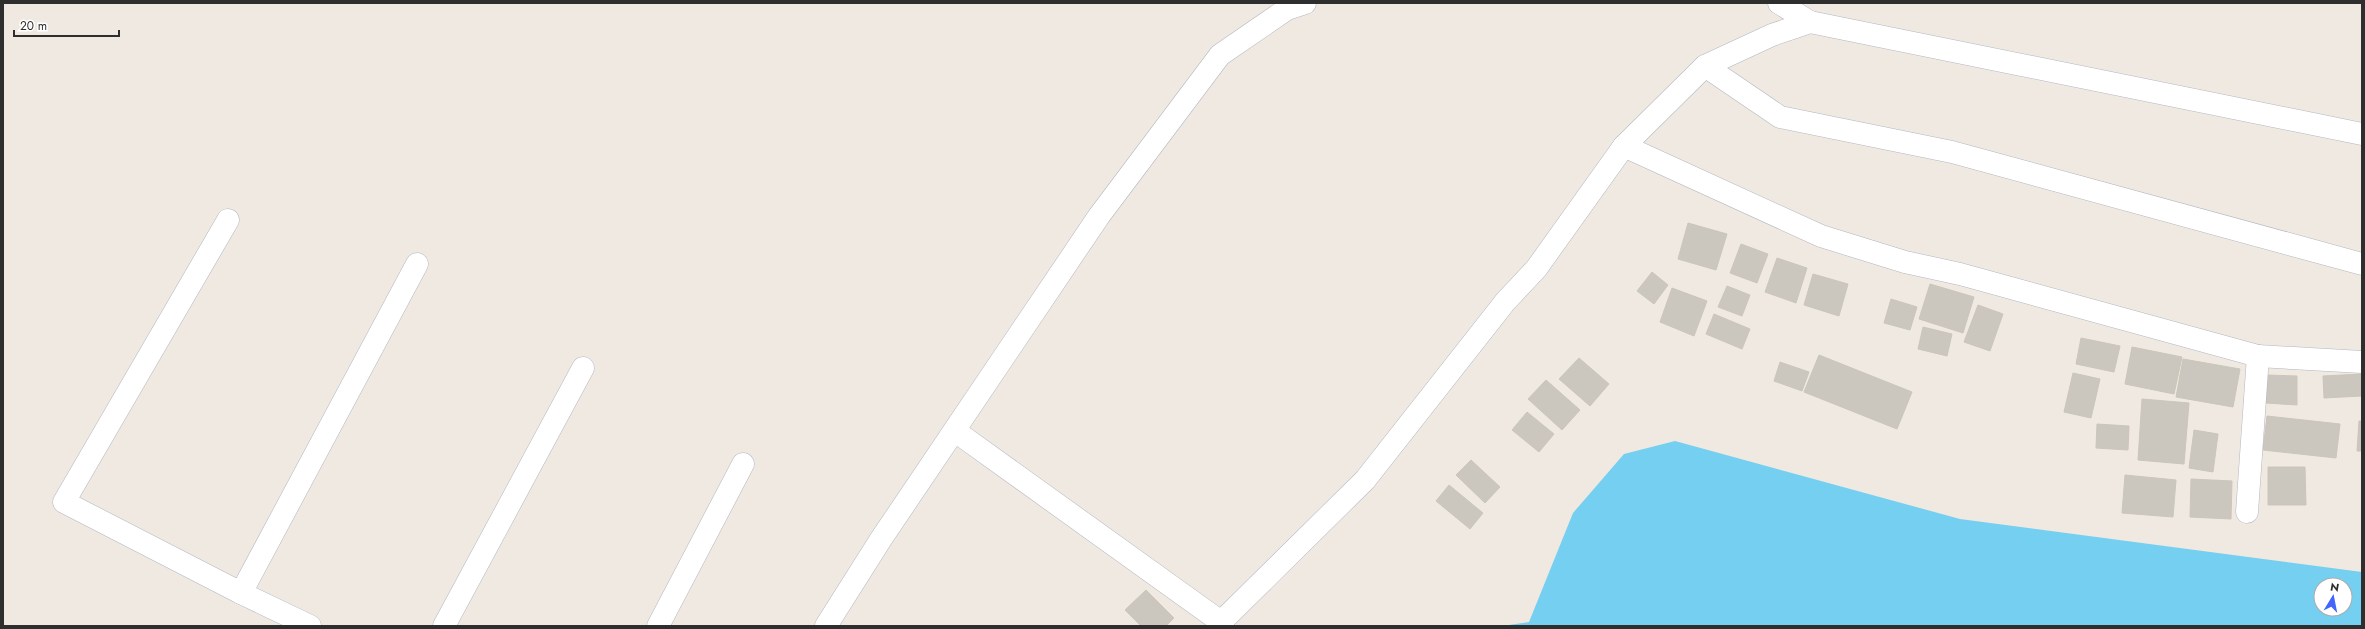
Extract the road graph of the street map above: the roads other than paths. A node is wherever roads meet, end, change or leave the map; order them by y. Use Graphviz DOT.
graph roads {
  1 [pos="1305,3"];
  2 [pos="1779,3"];
  3 [pos="1810,22"];
  4 [pos="1705,66"];
  5 [pos="2362,134"];
  6 [pos="1624,146"];
  7 [pos="228,220"];
  8 [pos="417,264"];
  9 [pos="2362,264"];
  10 [pos="2258,356"];
  11 [pos="2362,362"];
  12 [pos="583,368"];
  13 [pos="955,431"];
  14 [pos="743,464"];
  15 [pos="2248,512"];
  16 [pos="241,592"];
  17 [pos="1219,624"];
  18 [pos="310,626"];
  19 [pos="444,626"];
  20 [pos="658,626"];
  21 [pos="826,626"];
  1 -- 13 [label="street"];
  2 -- 3 [label="street"];
  3 -- 4 [label="street"];
  3 -- 5 [label="street"];
  4 -- 6 [label="street"];
  4 -- 9 [label="street"];
  6 -- 10 [label="street"];
  6 -- 17 [label="street"];
  7 -- 16 [label="street"];
  8 -- 16 [label="street"];
  10 -- 11 [label="street"];
  10 -- 15 [label="street"];
  12 -- 19 [label="street"];
  13 -- 17 [label="street"];
  13 -- 21 [label="street"];
  14 -- 20 [label="street"];
  16 -- 18 [label="street"];
}
